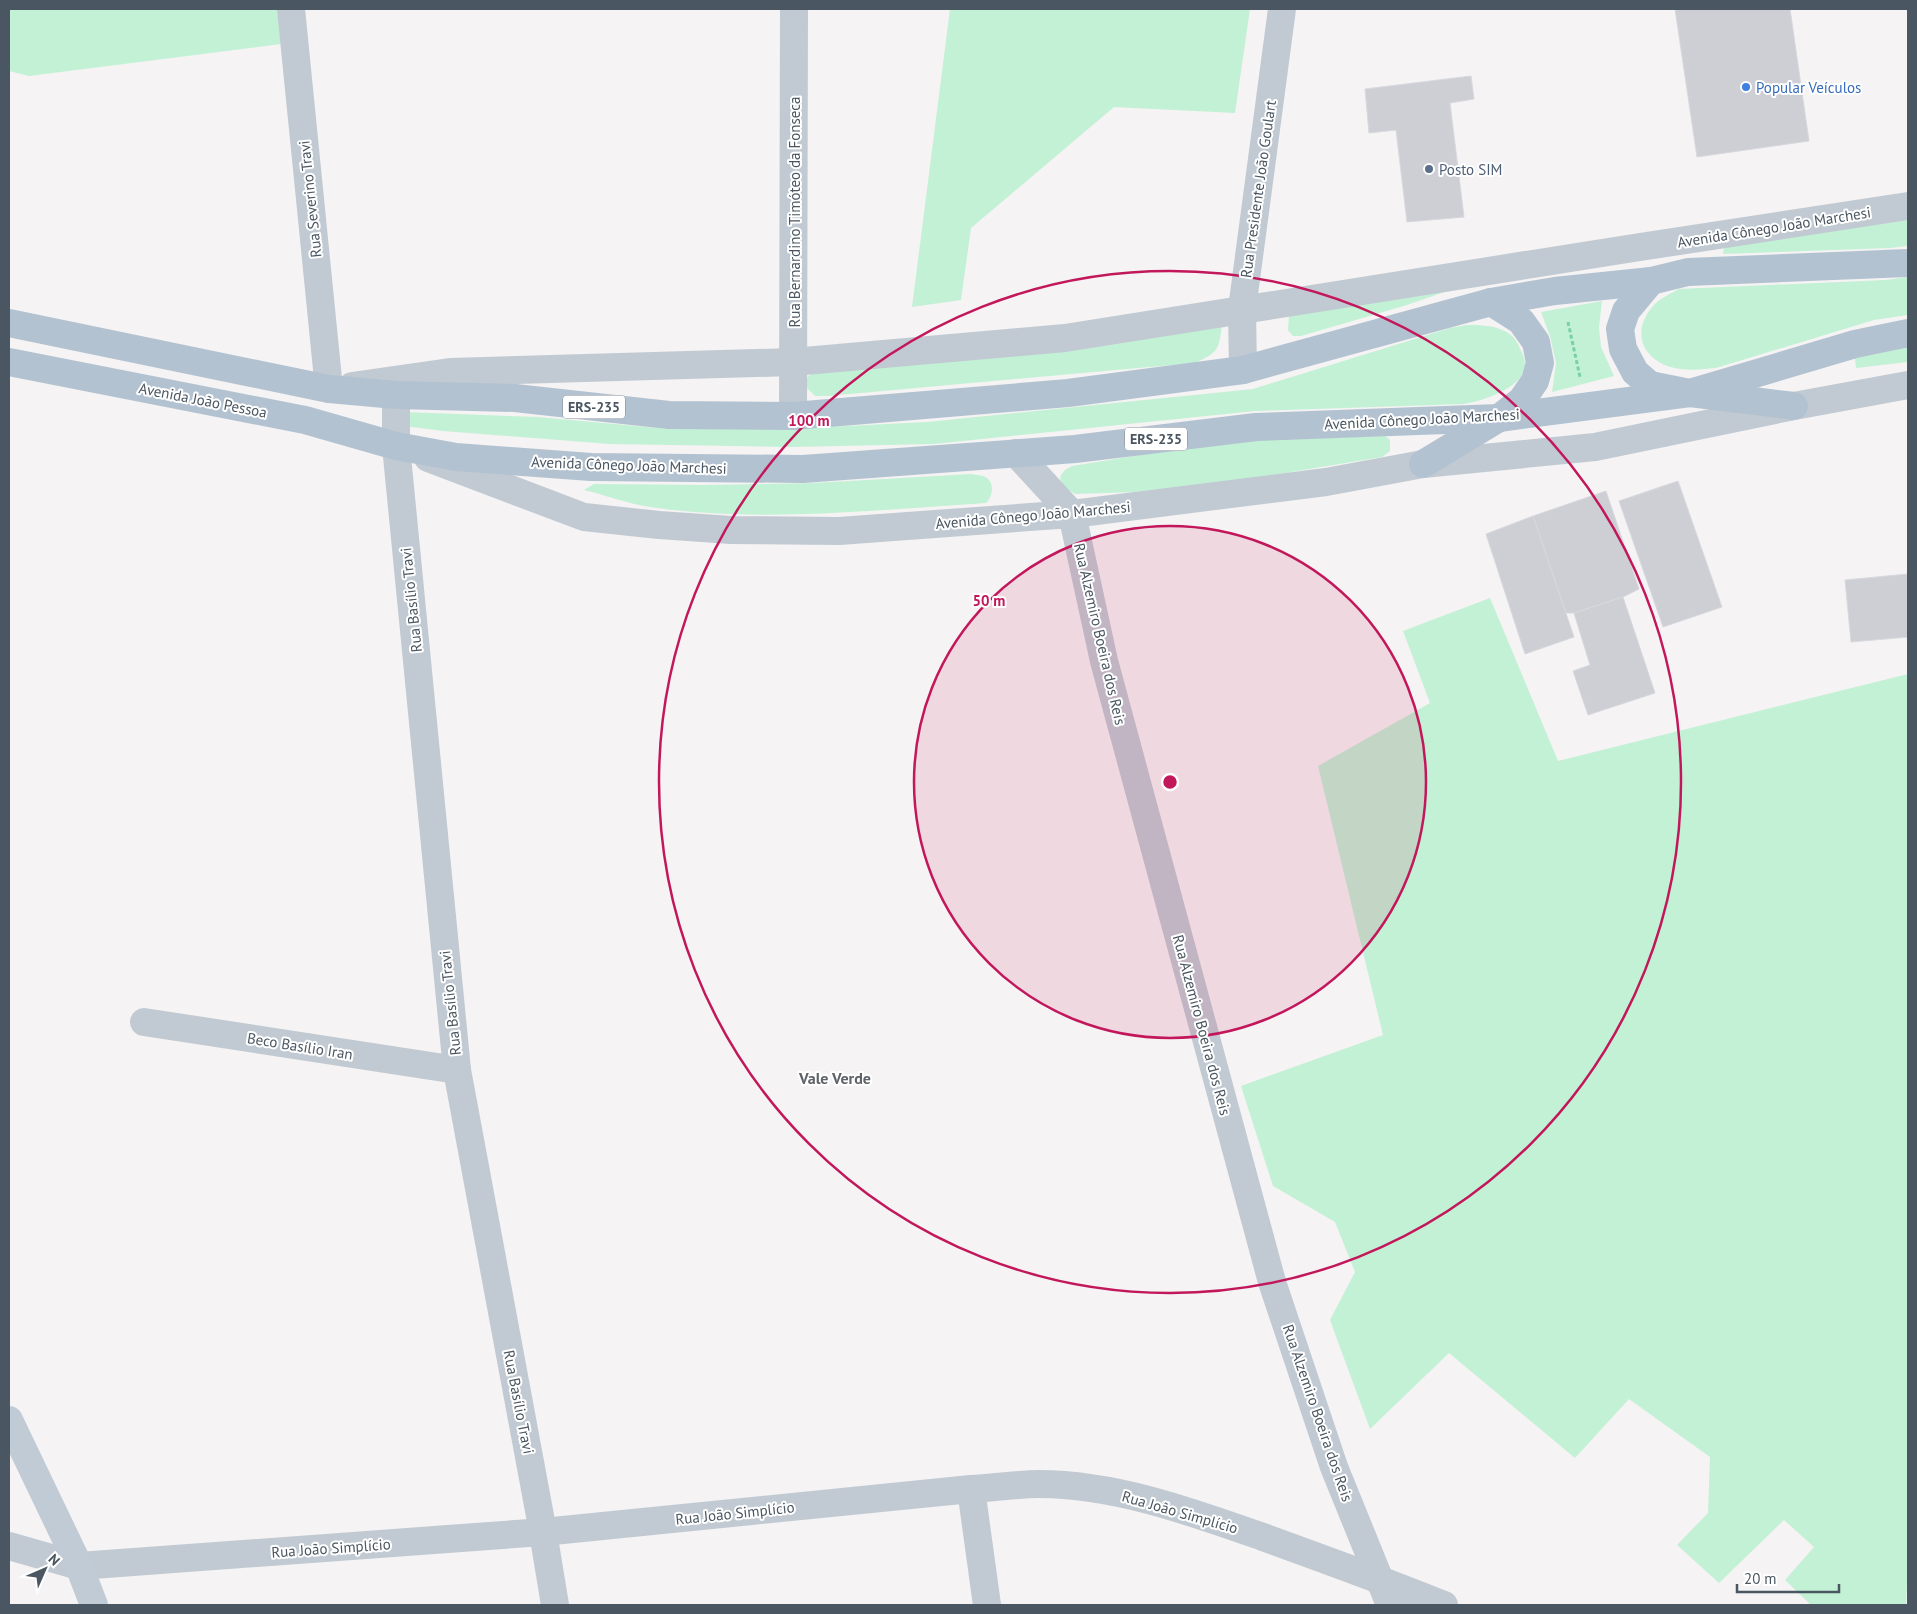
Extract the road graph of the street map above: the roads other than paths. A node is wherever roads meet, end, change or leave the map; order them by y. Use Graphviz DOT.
graph roads {
  1 [pos="292,9"];
  2 [pos="794,9"];
  3 [pos="1282,9"];
  4 [pos="1908,206"];
  5 [pos="1908,263"];
  6 [pos="1650,281"];
  7 [pos="1491,302"];
  8 [pos="1242,310"];
  9 [pos="9,323"];
  10 [pos="1908,333"];
  11 [pos="9,362"];
  12 [pos="793,362"];
  13 [pos="1243,370"];
  14 [pos="1908,385"];
  15 [pos="329,389"];
  16 [pos="1690,392"];
  17 [pos="396,395"];
  18 [pos="1794,406"];
  19 [pos="793,416"];
  20 [pos="1499,418"];
  21 [pos="396,446"];
  22 [pos="1016,453"];
  23 [pos="1423,464"];
  24 [pos="1072,514"];
  25 [pos="144,1022"];
  26 [pos="457,1070"];
  27 [pos="9,1420"];
  28 [pos="971,1489"];
  29 [pos="543,1532"];
  30 [pos="9,1546"];
  31 [pos="79,1566"];
  32 [pos="1380,1579"];
  33 [pos="94,1605"];
  34 [pos="555,1605"];
  35 [pos="987,1605"];
  36 [pos="1390,1605"];
  37 [pos="1444,1605"];
  1 -- 15 [label="street, Rua Severino Travi"];
  2 -- 12 [label="street, Rua Bernardino Timóteo da Fonseca"];
  3 -- 8 [label="street, Rua Presidente João Goulart"];
  4 -- 8 [label="street, Avenida Cônego João Marchesi"];
  5 -- 6 [label="main road, Avenida Cônego João Marchesi / ERS-235"];
  6 -- 7 [label="main road, Avenida Cônego João Marchesi / ERS-235"];
  6 -- 16 [label="main road"];
  7 -- 13 [label="main road, Avenida Cônego João Marchesi / ERS-235"];
  7 -- 20 [label="main road"];
  8 -- 12 [label="street, Avenida Cônego João Marchesi"];
  8 -- 13 [label="street, Rua Presidente João Goulart"];
  9 -- 15 [label="main road, ERS-235"];
  10 -- 16 [label="main road, Avenida Cônego João Marchesi / ERS-235"];
  11 -- 21 [label="main road, Avenida João Pessoa / ERS-235"];
  12 -- 15 [label="street, Avenida Cônego João Marchesi"];
  12 -- 19 [label="street, Rua Bernardino Timóteo da Fonseca"];
  13 -- 19 [label="main road, Avenida Cônego João Marchesi / ERS-235"];
  14 -- 18 [label="street, Avenida Cônego João Marchesi"];
  15 -- 17 [label="main road, ERS-235"];
  16 -- 18 [label="main road"];
  16 -- 20 [label="main road, Avenida Cônego João Marchesi / ERS-235"];
  17 -- 19 [label="main road, Avenida Cônego João Marchesi / ERS-235"];
  17 -- 21 [label="street, Rua Basílio Travi"];
  18 -- 23 [label="street, Avenida Cônego João Marchesi"];
  20 -- 22 [label="main road, Avenida Cônego João Marchesi / ERS-235"];
  20 -- 23 [label="main road"];
  21 -- 22 [label="main road, Avenida Cônego João Marchesi / ERS-235"];
  21 -- 24 [label="street, Avenida Cônego João Marchesi"];
  21 -- 26 [label="street, Rua Basílio Travi"];
  22 -- 24 [label="street"];
  23 -- 24 [label="street, Avenida Cônego João Marchesi"];
  24 -- 32 [label="street, Rua Alzemiro Boeira dos Reis"];
  25 -- 26 [label="street, Beco Basílio Iran"];
  26 -- 29 [label="street, Rua Basílio Travi"];
  27 -- 31 [label="main road"];
  28 -- 29 [label="street, Rua João Simplício"];
  28 -- 32 [label="street, Rua João Simplício"];
  28 -- 35 [label="street"];
  29 -- 31 [label="street, Rua João Simplício"];
  29 -- 34 [label="street, Rua Basílio Travi"];
  30 -- 31 [label="street, Rua João Simplício"];
  31 -- 33 [label="main road"];
  32 -- 36 [label="street, Rua Alzemiro Boeira dos Reis"];
  32 -- 37 [label="street, Rua João Simplício"];
}
